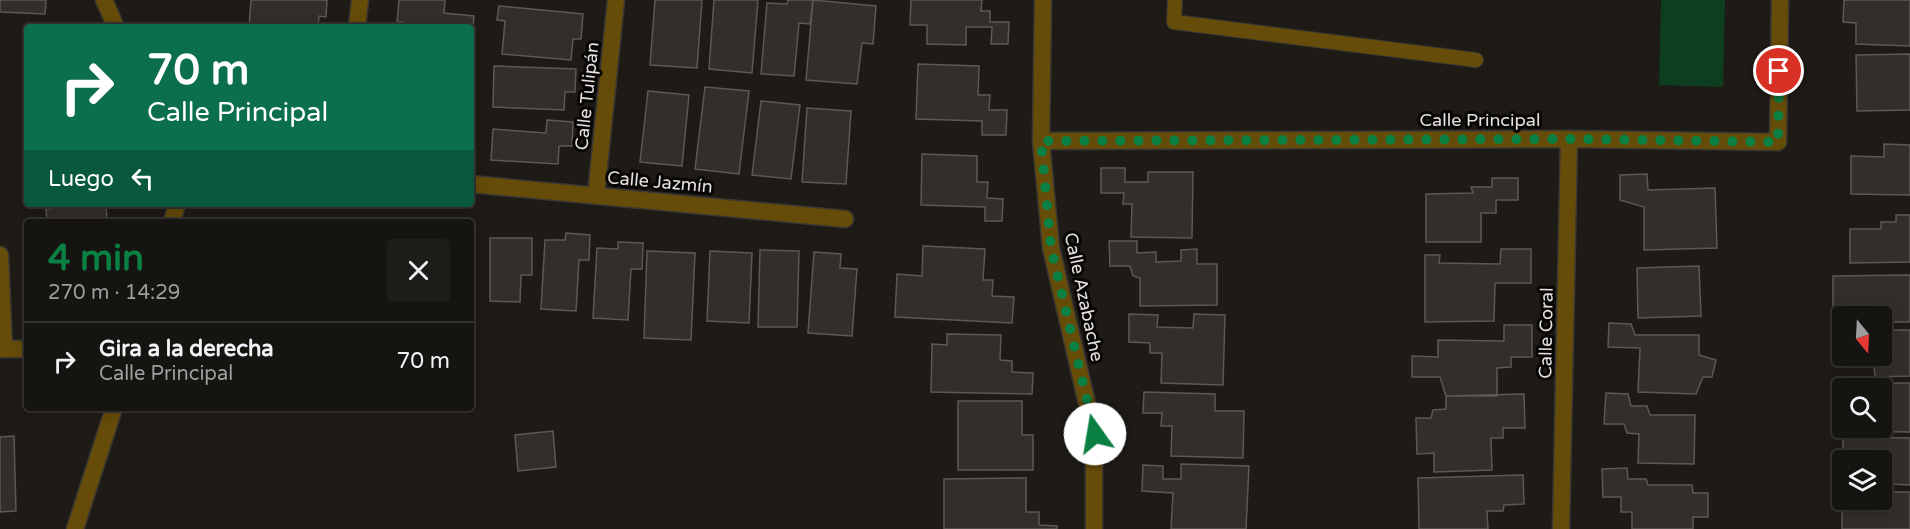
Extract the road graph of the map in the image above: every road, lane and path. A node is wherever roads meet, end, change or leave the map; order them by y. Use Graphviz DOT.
graph roads {
  1 [pos="104,0"];
  2 [pos="360,0"];
  3 [pos="616,0"];
  4 [pos="1043,0"];
  5 [pos="1175,0"];
  6 [pos="1780,0"];
  7 [pos="115,24"];
  8 [pos="357,24"];
  9 [pos="1476,60"];
  10 [pos="1569,139"];
  11 [pos="1041,141"];
  12 [pos="474,184"];
  13 [pos="596,196"];
  14 [pos="845,219"];
  15 [pos="0,255"];
  16 [pos="2,349"];
  17 [pos="24,349"];
  18 [pos="113,411"];
  19 [pos="75,529"];
  20 [pos="1094,529"];
  21 [pos="1561,529"];
  1 -- 7 [label="street"];
  2 -- 8 [label="street"];
  3 -- 13 [label="street, Calle Tulipán"];
  4 -- 11 [label="street, Calle Azabache"];
  5 -- 9 [label="lane"];
  6 -- 10 [label="street, Calle Principal"];
  10 -- 11 [label="street, Calle Principal"];
  10 -- 21 [label="street, Calle Coral"];
  11 -- 20 [label="street, Calle Azabache"];
  12 -- 13 [label="street, Calle Jazmín"];
  13 -- 14 [label="street, Calle Jazmín"];
  15 -- 16 [label="street"];
  16 -- 17 [label="street"];
  18 -- 19 [label="street"];
}
